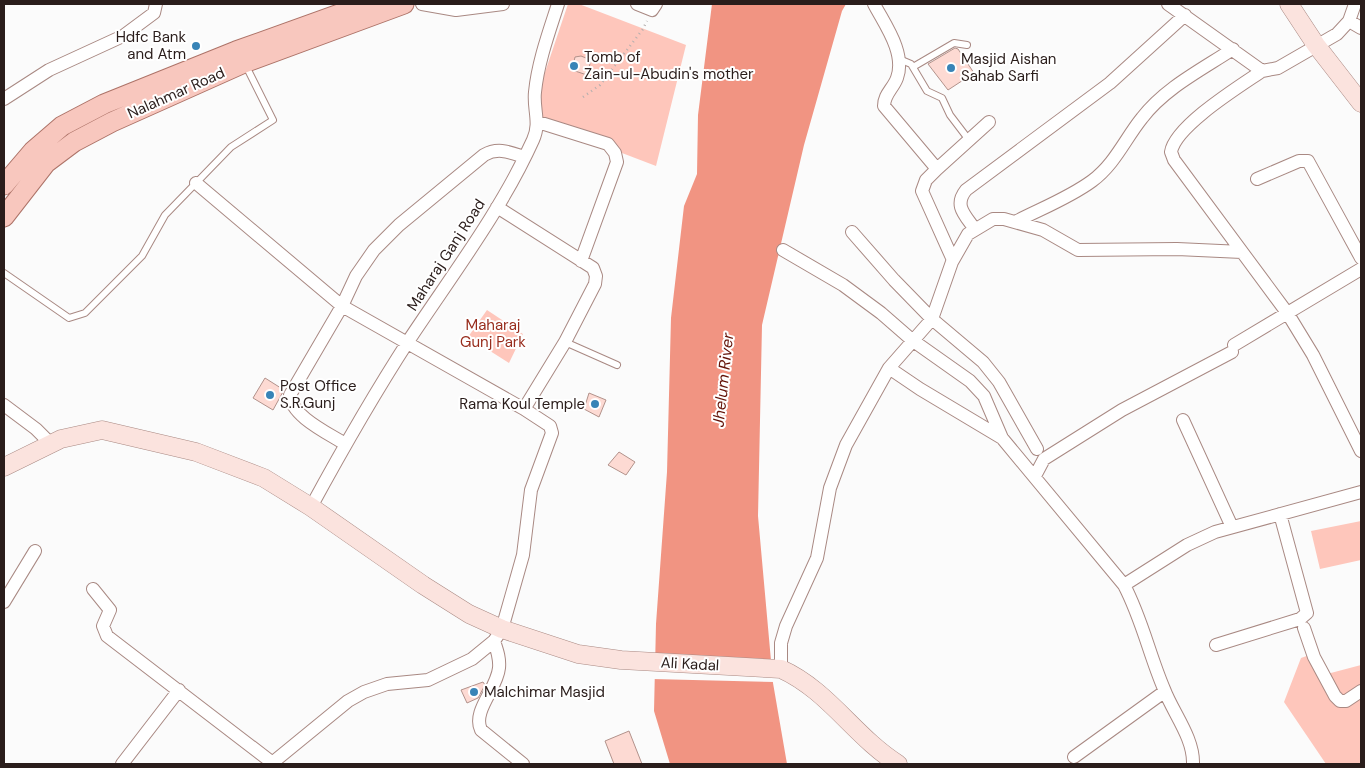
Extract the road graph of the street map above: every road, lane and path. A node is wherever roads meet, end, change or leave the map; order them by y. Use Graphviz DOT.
graph roads {
  1 [pos="156,4"];
  2 [pos="404,4"];
  3 [pos="422,4"];
  4 [pos="503,4"];
  5 [pos="558,4"];
  6 [pos="637,4"];
  7 [pos="874,4"];
  8 [pos="1168,4"];
  9 [pos="1289,4"];
  10 [pos="1355,4"];
  11 [pos="372,7"];
  12 [pos="654,7"];
  13 [pos="1186,15"];
  14 [pos="1349,21"];
  15 [pos="1361,28"];
  16 [pos="967,45"];
  17 [pos="1316,45"];
  18 [pos="1233,50"];
  19 [pos="899,59"];
  20 [pos="244,62"];
  21 [pos="913,67"];
  22 [pos="1262,71"];
  23 [pos="582,97"];
  24 [pos="1359,98"];
  25 [pos="4,99"];
  26 [pos="538,122"];
  27 [pos="989,122"];
  28 [pos="969,140"];
  29 [pos="524,157"];
  30 [pos="936,169"];
  31 [pos="1257,179"];
  32 [pos="196,183"];
  33 [pos="4,185"];
  34 [pos="497,207"];
  35 [pos="4,217"];
  36 [pos="1014,222"];
  37 [pos="974,228"];
  38 [pos="852,232"];
  39 [pos="783,250"];
  40 [pos="1242,252"];
  41 [pos="1361,258"];
  42 [pos="953,260"];
  43 [pos="581,261"];
  44 [pos="1361,269"];
  45 [pos="4,273"];
  46 [pos="342,306"];
  47 [pos="1288,314"];
  48 [pos="932,319"];
  49 [pos="912,340"];
  50 [pos="408,342"];
  51 [pos="565,342"];
  52 [pos="617,365"];
  53 [pos="889,368"];
  54 [pos="4,405"];
  55 [pos="524,409"];
  56 [pos="1182,420"];
  57 [pos="1002,438"];
  58 [pos="50,444"];
  59 [pos="345,444"];
  60 [pos="1037,449"];
  61 [pos="1361,451"];
  62 [pos="4,467"];
  63 [pos="1034,476"];
  64 [pos="1361,492"];
  65 [pos="311,507"];
  66 [pos="1280,514"];
  67 [pos="1232,527"];
  68 [pos="35,551"];
  69 [pos="1124,585"];
  70 [pos="92,590"];
  71 [pos="4,602"];
  72 [pos="1304,628"];
  73 [pos="498,635"];
  74 [pos="1216,645"];
  75 [pos="781,669"];
  76 [pos="179,690"];
  77 [pos="1361,691"];
  78 [pos="1164,692"];
  79 [pos="1074,757"];
  80 [pos="122,764"];
  81 [pos="272,764"];
  82 [pos="523,764"];
  83 [pos="898,764"];
  84 [pos="1193,764"];
  1 -- 25 [label="street"];
  2 -- 11 [label="main road"];
  3 -- 4 [label="street"];
  5 -- 26 [label="street, Maharaj Ganj Road"];
  6 -- 12 [label="street"];
  7 -- 19 [label="street"];
  8 -- 13 [label="street"];
  9 -- 17 [label="street"];
  10 -- 14 [label="street"];
  11 -- 20 [label="main road, Nalahmar Road"];
  11 -- 33 [label="main road, Nalahmar Road"];
  12 -- 23 [label="path"];
  13 -- 18 [label="street"];
  13 -- 37 [label="street"];
  14 -- 15 [label="street"];
  14 -- 17 [label="street"];
  16 -- 21 [label="lane"];
  17 -- 22 [label="street"];
  17 -- 24 [label="street"];
  18 -- 22 [label="street"];
  18 -- 36 [label="street"];
  19 -- 21 [label="lane"];
  19 -- 30 [label="street"];
  20 -- 32 [label="lane"];
  20 -- 35 [label="main road, Nalahmar Road"];
  21 -- 28 [label="lane"];
  22 -- 40 [label="street"];
  26 -- 29 [label="street, Maharaj Ganj Road"];
  26 -- 43 [label="street"];
  27 -- 28 [label="street"];
  28 -- 30 [label="street"];
  29 -- 34 [label="street, Maharaj Ganj Road"];
  29 -- 46 [label="street"];
  30 -- 42 [label="street"];
  31 -- 41 [label="street"];
  32 -- 45 [label="lane"];
  32 -- 46 [label="street"];
  34 -- 43 [label="street"];
  34 -- 50 [label="street, Maharaj Ganj Road"];
  36 -- 37 [label="street"];
  36 -- 40 [label="street"];
  37 -- 42 [label="street"];
  38 -- 48 [label="street"];
  39 -- 49 [label="street"];
  40 -- 47 [label="street"];
  42 -- 48 [label="street"];
  43 -- 51 [label="street"];
  44 -- 47 [label="street"];
  46 -- 50 [label="street"];
  46 -- 59 [label="street"];
  47 -- 61 [label="street"];
  47 -- 63 [label="street"];
  48 -- 49 [label="street"];
  48 -- 60 [label="street"];
  49 -- 53 [label="street"];
  49 -- 57 [label="street"];
  50 -- 55 [label="street"];
  50 -- 59 [label="street, Maharaj Ganj Road"];
  51 -- 52 [label="lane"];
  51 -- 55 [label="street"];
  53 -- 57 [label="street"];
  53 -- 75 [label="street"];
  54 -- 58 [label="street"];
  55 -- 73 [label="street"];
  56 -- 67 [label="street"];
  57 -- 63 [label="street"];
  58 -- 62 [label="street, Ali Kadal"];
  58 -- 65 [label="street, Ali Kadal"];
  59 -- 65 [label="street, Maharaj Ganj Road"];
  63 -- 69 [label="street"];
  64 -- 66 [label="street"];
  65 -- 73 [label="street, Ali Kadal"];
  66 -- 67 [label="street"];
  66 -- 74 [label="street"];
  67 -- 69 [label="street"];
  68 -- 71 [label="street"];
  69 -- 78 [label="street"];
  70 -- 76 [label="street"];
  72 -- 77 [label="street"];
  73 -- 75 [label="street, Ali Kadal"];
  73 -- 81 [label="street"];
  73 -- 82 [label="street"];
  75 -- 83 [label="street, Ali Kadal"];
  76 -- 80 [label="street"];
  76 -- 81 [label="street"];
  78 -- 79 [label="street"];
  78 -- 84 [label="street"];
}
